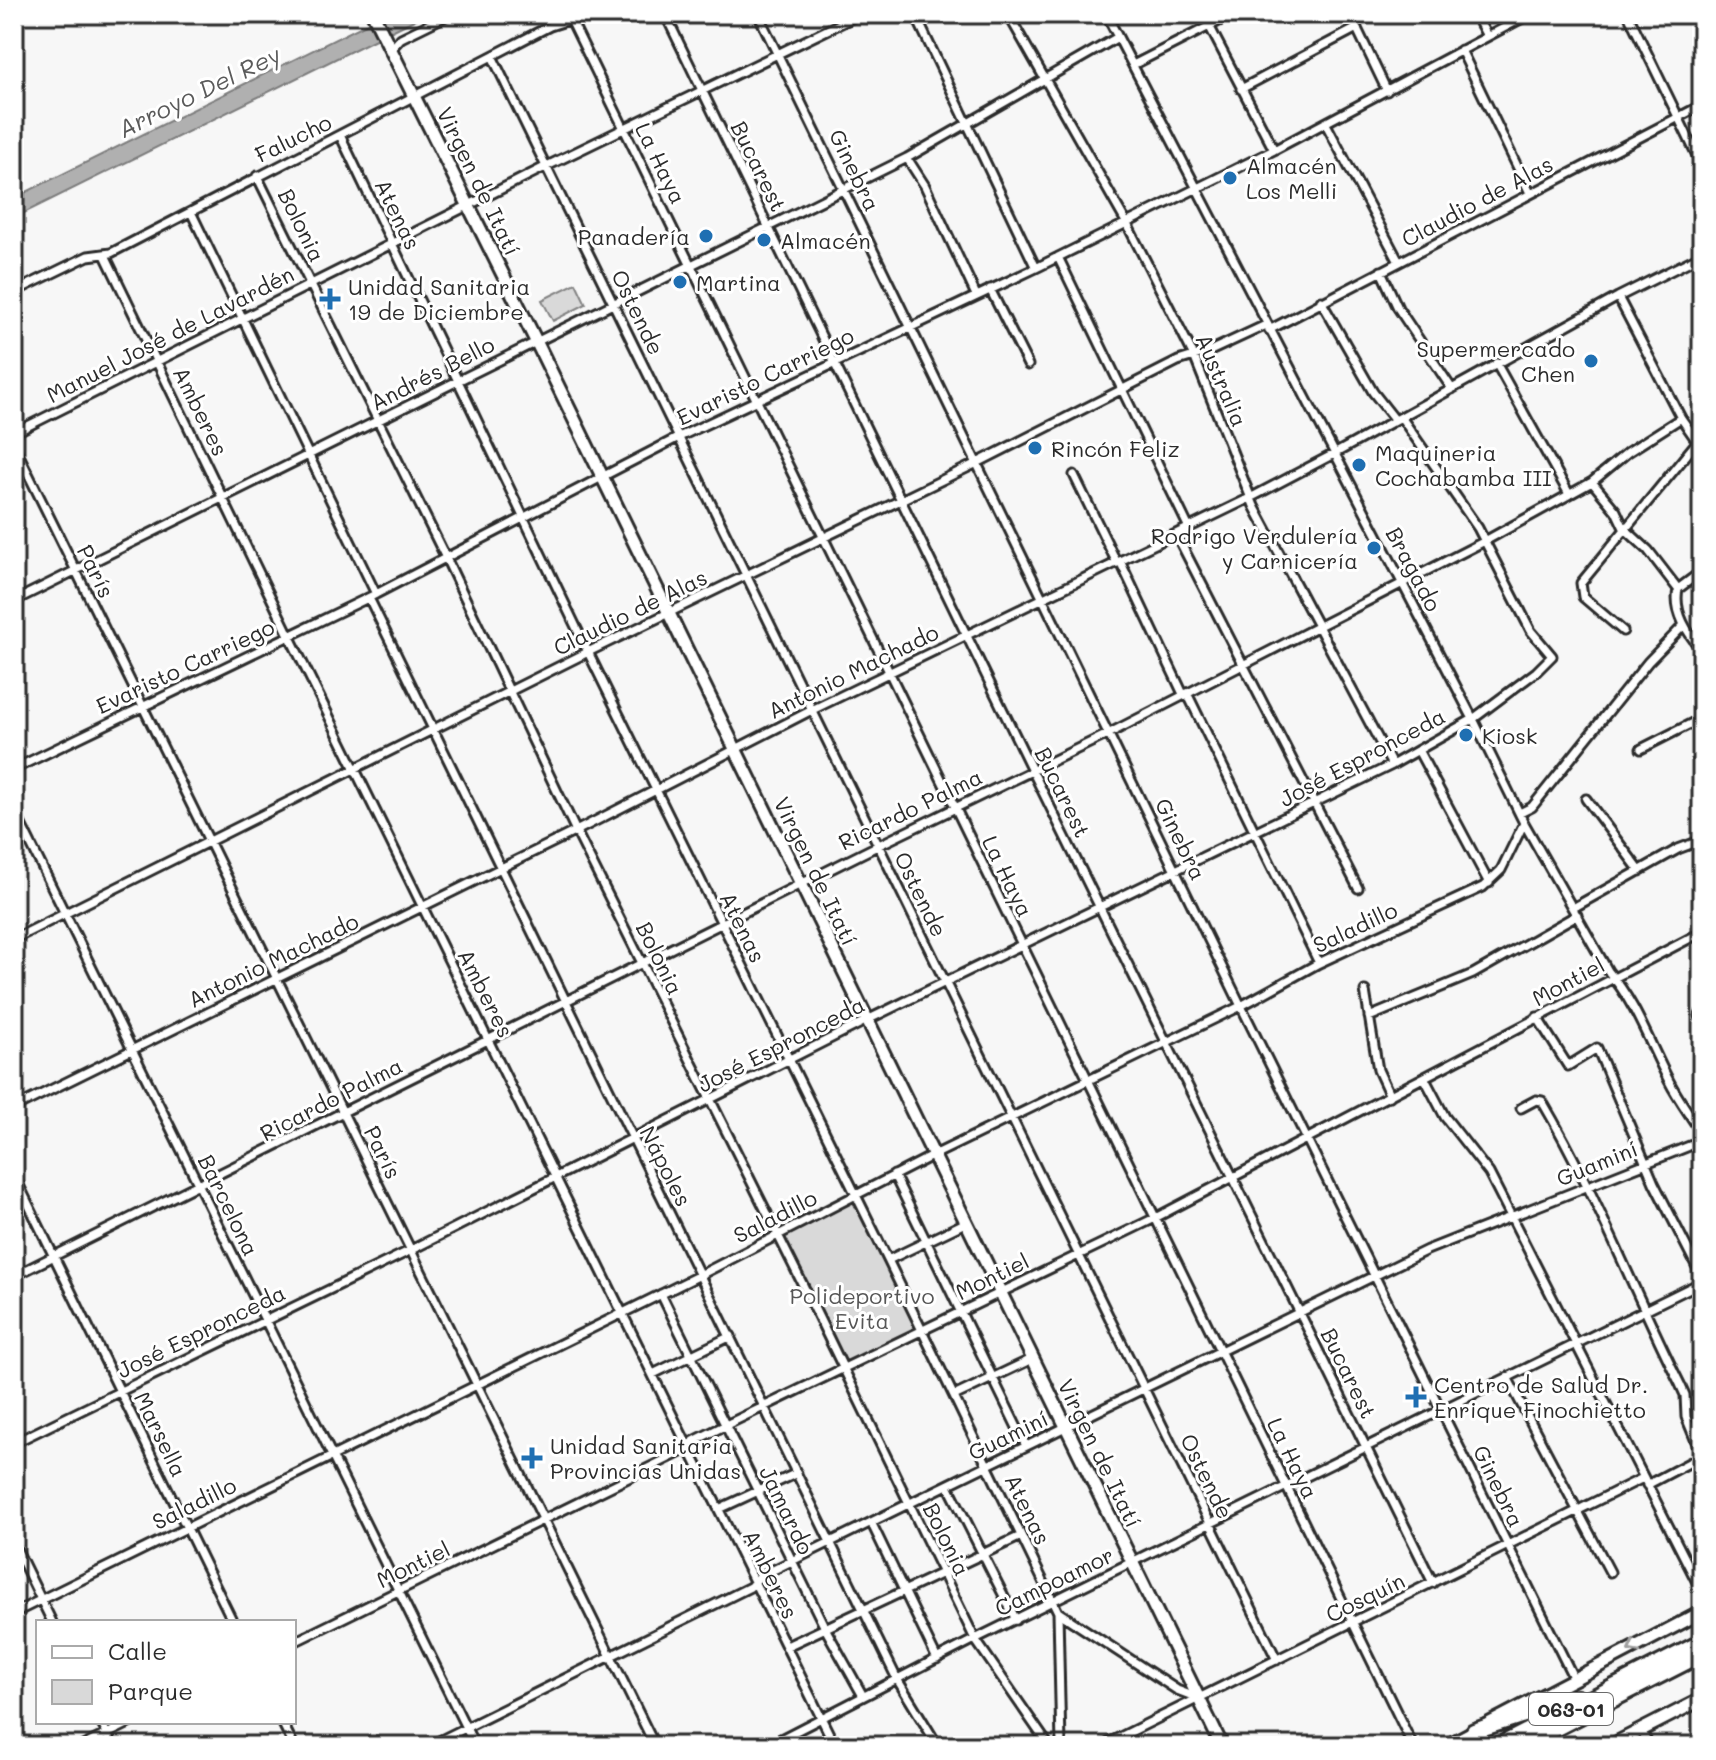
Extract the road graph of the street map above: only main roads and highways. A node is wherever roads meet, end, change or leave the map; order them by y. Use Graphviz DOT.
graph roads {
  1 [pos="1702,1642"];
  2 [pos="1702,1654"];
  3 [pos="1653,1671"];
  4 [pos="1604,1704"];
  5 [pos="1474,1731"];
  6 [pos="1498,1746"];
  7 [pos="1521,1746"];
  8 [pos="1537,1746"];
  1 -- 3 [label="highway, 063-01"];
  2 -- 3 [label="highway, 063-01"];
  3 -- 4 [label="highway, 063-01"];
  3 -- 5 [label="highway"];
  3 -- 6 [label="highway, 063-01"];
  4 -- 7 [label="highway, 063-01"];
  4 -- 8 [label="highway"];
}
